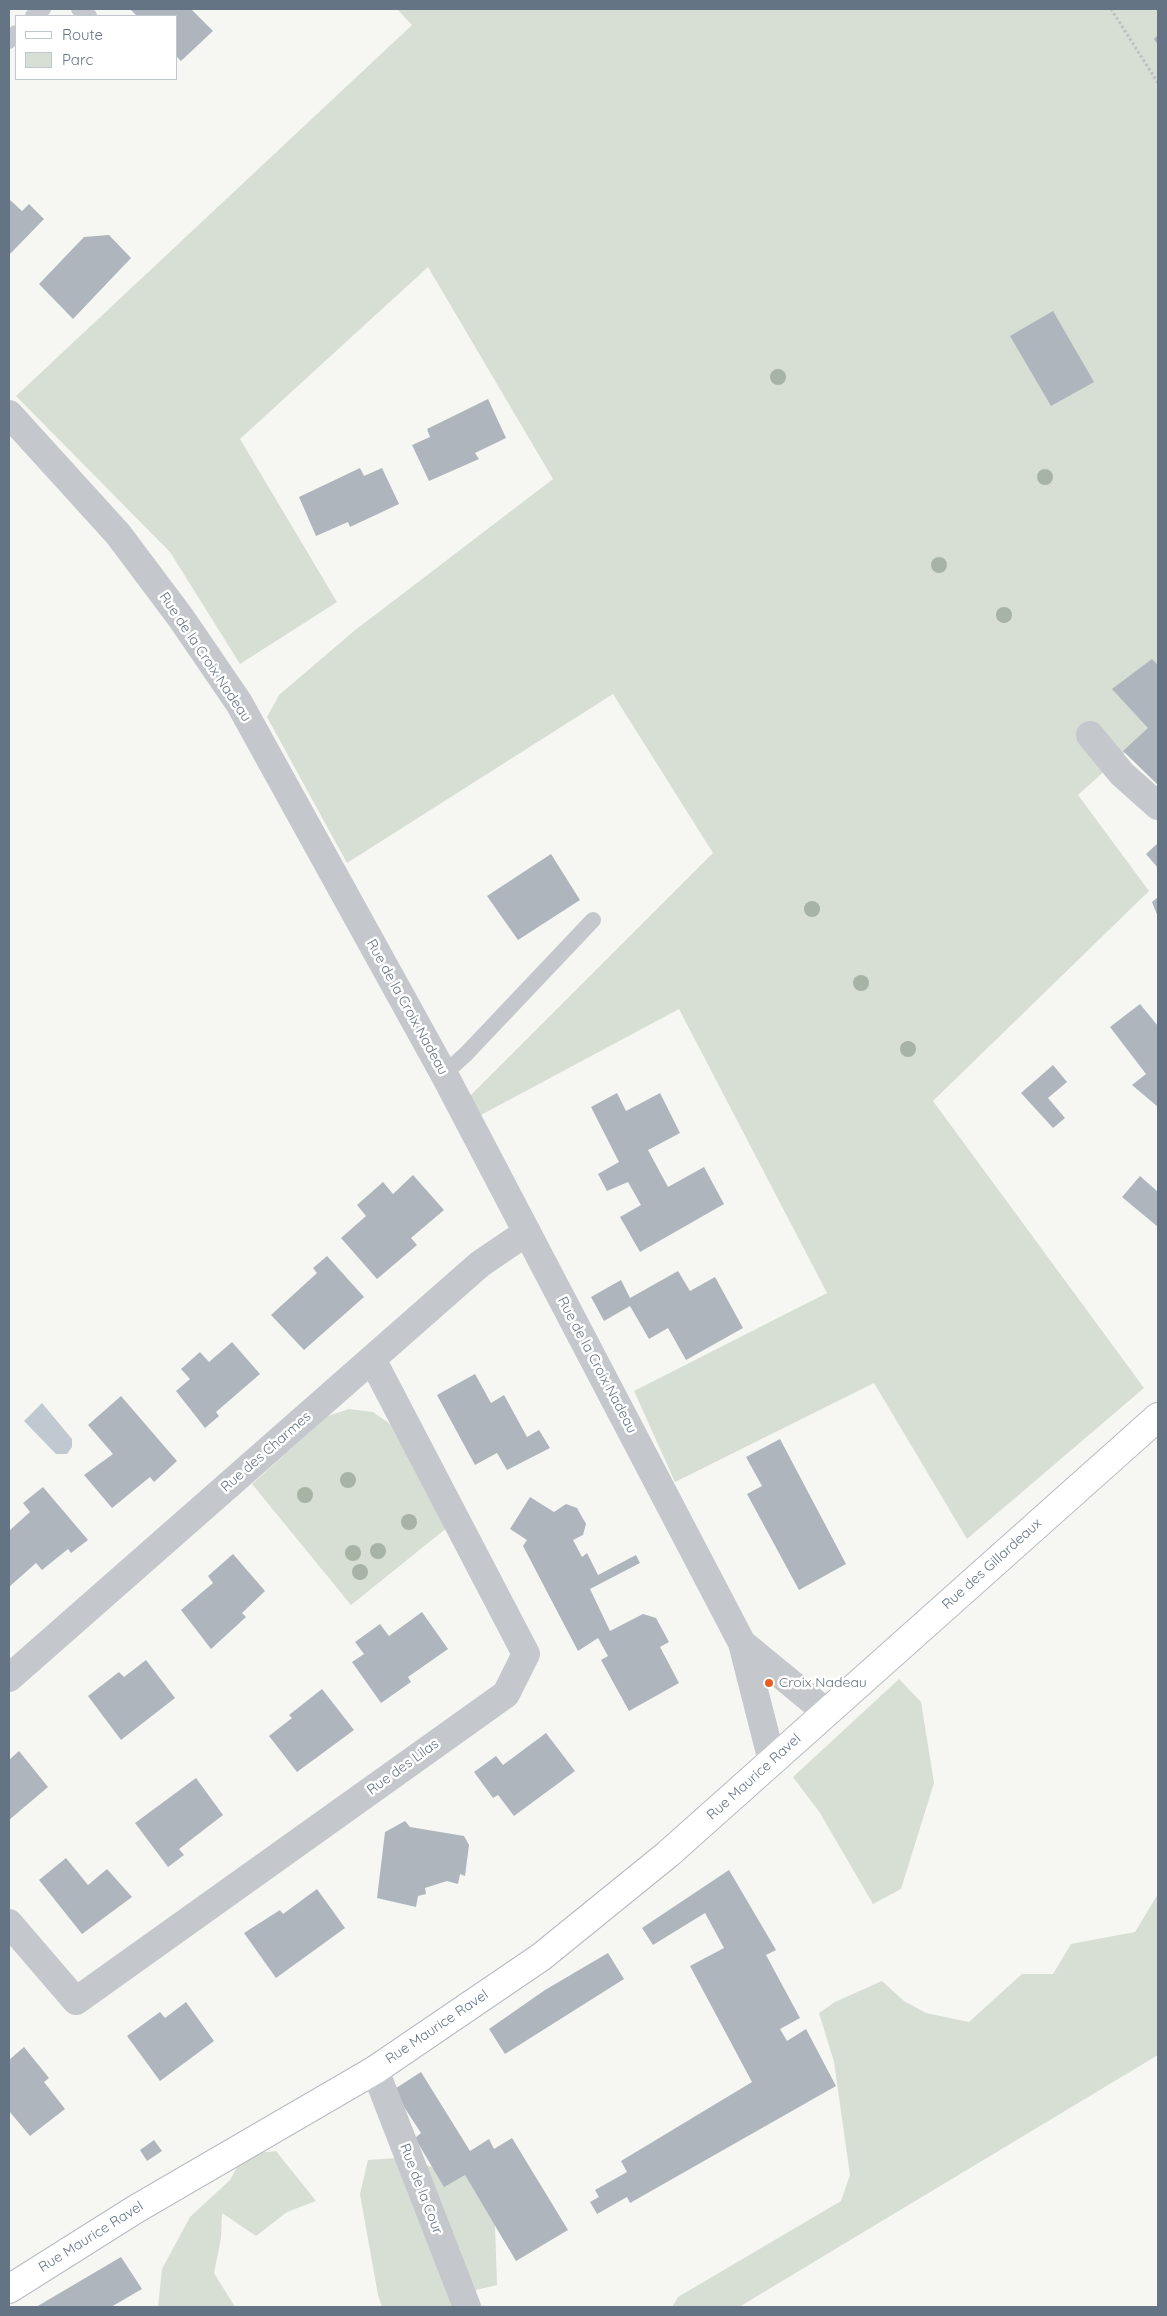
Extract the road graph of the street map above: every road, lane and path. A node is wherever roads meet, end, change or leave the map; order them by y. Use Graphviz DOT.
graph roads {
  1 [pos="1111,9"];
  2 [pos="1158,83"];
  3 [pos="9,414"];
  4 [pos="1090,735"];
  5 [pos="1158,806"];
  6 [pos="593,920"];
  7 [pos="444,1074"];
  8 [pos="527,1232"];
  9 [pos="372,1359"];
  10 [pos="1158,1417"];
  11 [pos="742,1643"];
  12 [pos="9,1678"];
  13 [pos="826,1712"];
  14 [pos="772,1761"];
  15 [pos="9,1923"];
  16 [pos="375,2070"];
  17 [pos="9,2289"];
  18 [pos="467,2307"];
  1 -- 2 [label="path"];
  3 -- 7 [label="street, Rue de la Croix Nadeau"];
  4 -- 5 [label="street"];
  6 -- 7 [label="lane"];
  7 -- 8 [label="street, Rue de la Croix Nadeau"];
  8 -- 9 [label="street, Rue des Charmes"];
  8 -- 11 [label="street, Rue de la Croix Nadeau"];
  9 -- 12 [label="street, Rue des Charmes"];
  9 -- 15 [label="street, Rue des Lilas"];
  10 -- 13 [label="street, Rue des Gillardeaux"];
  11 -- 13 [label="street"];
  11 -- 14 [label="street"];
  13 -- 14 [label="street, Rue Maurice Ravel"];
  14 -- 16 [label="street, Rue Maurice Ravel"];
  16 -- 17 [label="street, Rue Maurice Ravel"];
  16 -- 18 [label="street, Rue de la Cour"];
}
